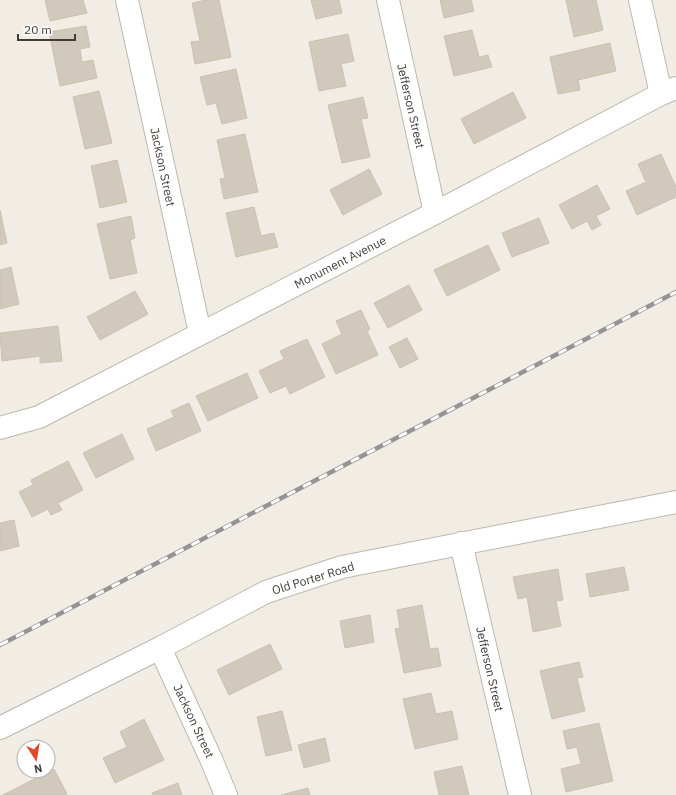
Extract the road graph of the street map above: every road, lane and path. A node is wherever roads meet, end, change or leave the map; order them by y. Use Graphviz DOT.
graph roads {
  1 [pos="127,0"];
  2 [pos="388,0"];
  3 [pos="640,0"];
  4 [pos="668,91"];
  5 [pos="435,213"];
  6 [pos="200,333"];
  7 [pos="0,428"];
  8 [pos="676,502"];
  9 [pos="461,543"];
  10 [pos="160,648"];
  11 [pos="0,728"];
  12 [pos="226,795"];
  13 [pos="520,795"];
  1 -- 6 [label="street, Jackson Street"];
  2 -- 5 [label="street, Jefferson Street"];
  3 -- 4 [label="street"];
  4 -- 5 [label="street, Monument Avenue"];
  5 -- 6 [label="street, Monument Avenue"];
  6 -- 7 [label="street, Monument Avenue"];
  8 -- 9 [label="street, Old Porter Road"];
  9 -- 10 [label="street, Old Porter Road"];
  9 -- 13 [label="street, Jefferson Street"];
  10 -- 11 [label="street, Old Porter Road"];
  10 -- 12 [label="street, Jackson Street"];
}
